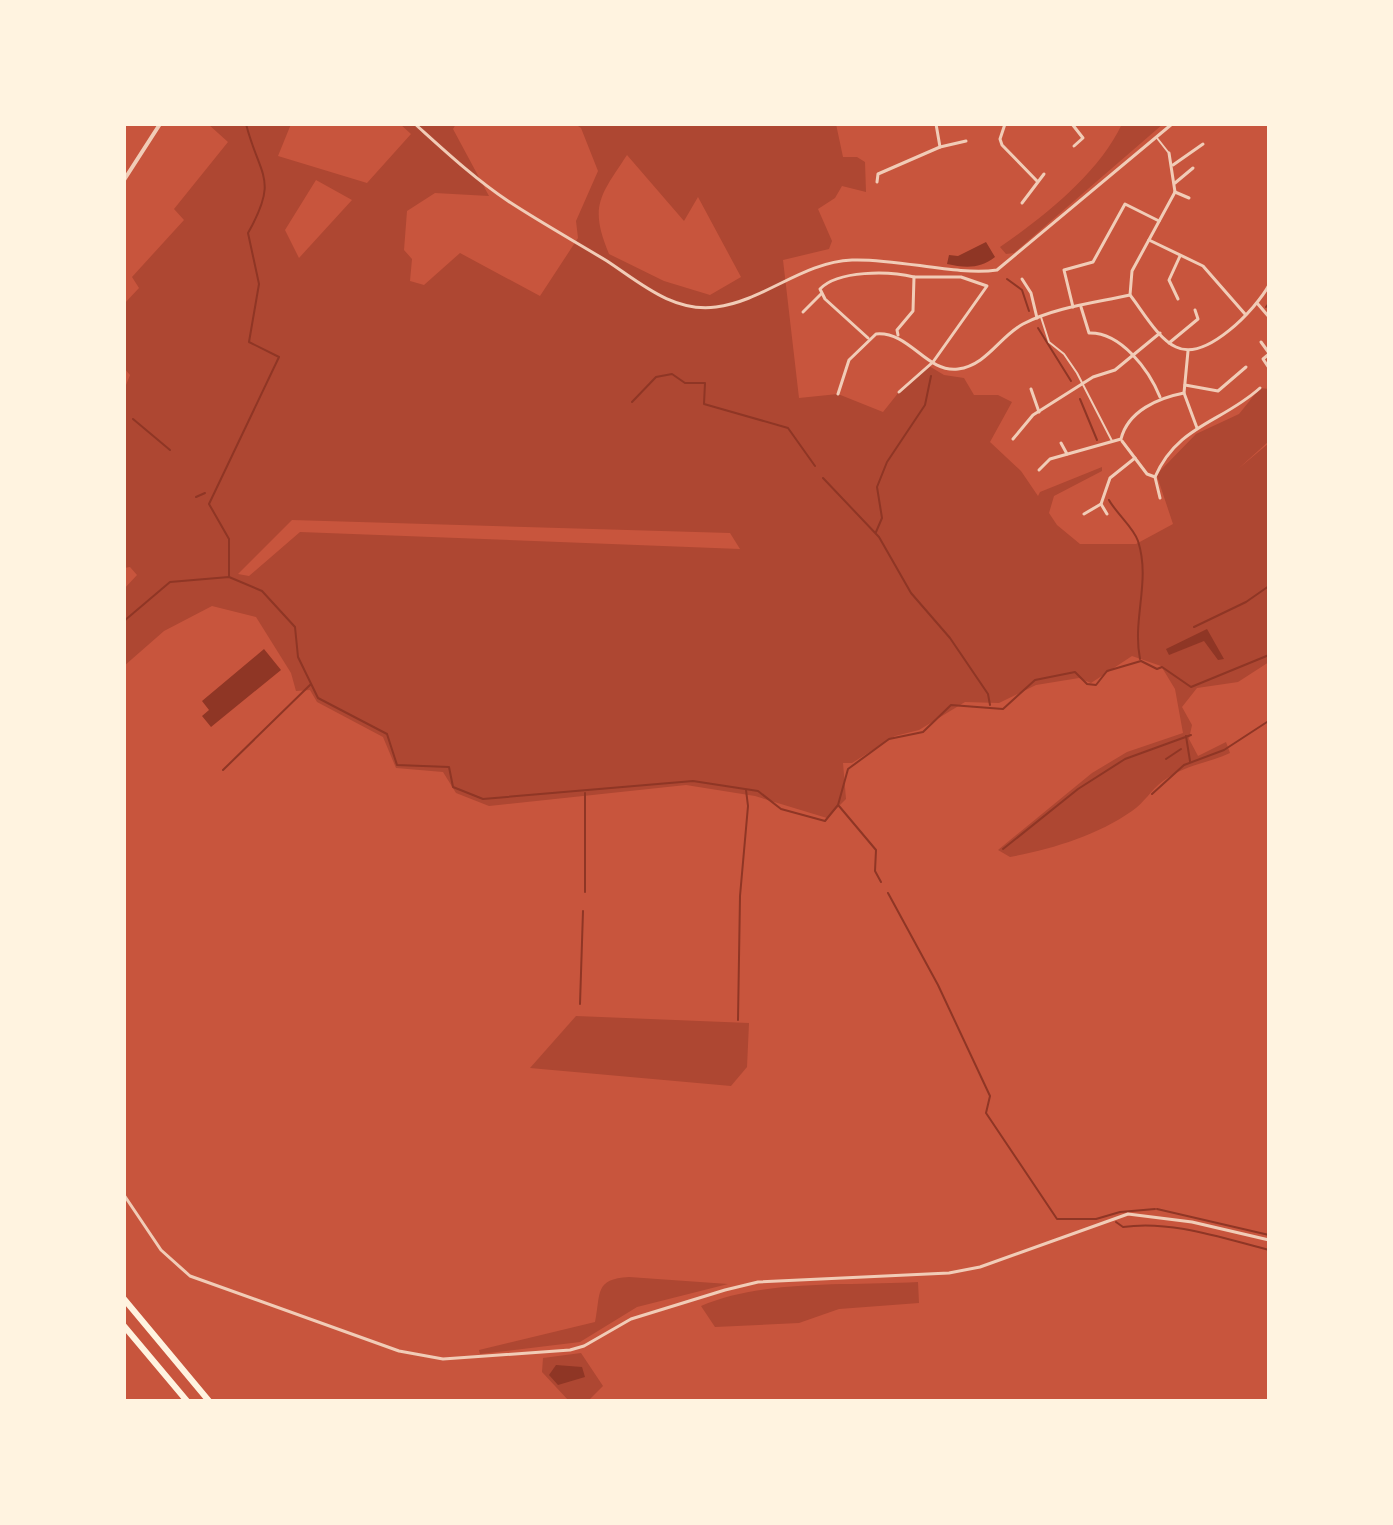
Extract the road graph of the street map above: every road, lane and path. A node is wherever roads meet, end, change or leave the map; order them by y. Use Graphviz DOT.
graph roads {
  1 [pos="160,124"];
  2 [pos="415,124"];
  3 [pos="936,124"];
  4 [pos="1005,124"];
  5 [pos="1072,124"];
  6 [pos="1172,124"];
  7 [pos="1156,137"];
  8 [pos="966,141"];
  9 [pos="941,144"];
  10 [pos="1203,144"];
  11 [pos="1074,146"];
  12 [pos="1169,153"];
  13 [pos="1173,165"];
  14 [pos="1193,168"];
  15 [pos="1044,174"];
  16 [pos="124,180"];
  17 [pos="1037,181"];
  18 [pos="877,182"];
  19 [pos="1175,183"];
  20 [pos="1175,192"];
  21 [pos="1189,198"];
  22 [pos="1022,203"];
  23 [pos="1159,221"];
  24 [pos="1149,240"];
  25 [pos="1180,254"];
  26 [pos="914,277"];
  27 [pos="1022,279"];
  28 [pos="1269,285"];
  29 [pos="821,294"];
  30 [pos="1130,295"];
  31 [pos="1178,299"];
  32 [pos="1257,303"];
  33 [pos="1080,306"];
  34 [pos="1073,307"];
  35 [pos="1195,310"];
  36 [pos="803,312"];
  37 [pos="1245,314"];
  38 [pos="1038,317"];
  39 [pos="1269,317"];
  40 [pos="1160,333"];
  41 [pos="898,335"];
  42 [pos="868,338"];
  43 [pos="1261,342"];
  44 [pos="1169,343"];
  45 [pos="1188,351"];
  46 [pos="1269,353"];
  47 [pos="1132,357"];
  48 [pos="933,362"];
  49 [pos="1246,367"];
  50 [pos="1269,368"];
  51 [pos="1081,384"];
  52 [pos="1185,385"];
  53 [pos="1260,388"];
  54 [pos="1031,389"];
  55 [pos="899,392"];
  56 [pos="1184,393"];
  57 [pos="838,394"];
  58 [pos="1160,397"];
  59 [pos="1039,412"];
  60 [pos="1197,428"];
  61 [pos="1013,439"];
  62 [pos="1121,439"];
  63 [pos="1112,441"];
  64 [pos="1061,443"];
  65 [pos="1067,454"];
  66 [pos="1135,458"];
  67 [pos="1039,470"];
  68 [pos="1155,477"];
  69 [pos="1160,498"];
  70 [pos="1101,504"];
  71 [pos="1084,514"];
  72 [pos="1107,514"];
  73 [pos="124,1195"];
  74 [pos="1269,1240"];
  75 [pos="124,1299"];
  76 [pos="124,1326"];
  77 [pos="187,1401"];
  78 [pos="209,1401"];
  1 -- 16 [label="street"];
  2 -- 7 [label="street"];
  3 -- 9 [label="street"];
  4 -- 17 [label="street"];
  5 -- 11 [label="street"];
  6 -- 7 [label="street"];
  7 -- 12 [label="lane"];
  8 -- 9 [label="street"];
  9 -- 18 [label="street"];
  10 -- 13 [label="street"];
  12 -- 13 [label="street"];
  13 -- 19 [label="street"];
  14 -- 19 [label="street"];
  15 -- 17 [label="street"];
  17 -- 22 [label="street"];
  19 -- 20 [label="street"];
  20 -- 21 [label="street"];
  20 -- 23 [label="street"];
  23 -- 24 [label="street"];
  23 -- 34 [label="street"];
  24 -- 25 [label="street"];
  24 -- 30 [label="street"];
  25 -- 31 [label="street"];
  25 -- 37 [label="street"];
  26 -- 29 [label="street"];
  26 -- 41 [label="street"];
  26 -- 48 [label="street"];
  27 -- 38 [label="street"];
  28 -- 32 [label="street"];
  29 -- 36 [label="street"];
  29 -- 42 [label="street"];
  30 -- 33 [label="street"];
  30 -- 40 [label="street"];
  32 -- 37 [label="street"];
  32 -- 39 [label="street"];
  33 -- 34 [label="street"];
  33 -- 47 [label="street"];
  34 -- 38 [label="street"];
  35 -- 44 [label="street"];
  37 -- 45 [label="street"];
  38 -- 48 [label="street"];
  38 -- 51 [label="lane"];
  40 -- 44 [label="street"];
  40 -- 47 [label="street"];
  41 -- 42 [label="street"];
  41 -- 48 [label="street"];
  42 -- 57 [label="street"];
  43 -- 46 [label="street"];
  44 -- 45 [label="street"];
  45 -- 52 [label="street"];
  46 -- 50 [label="street"];
  47 -- 51 [label="street"];
  47 -- 58 [label="street"];
  48 -- 55 [label="street"];
  49 -- 52 [label="street"];
  51 -- 59 [label="street"];
  51 -- 63 [label="lane"];
  52 -- 56 [label="street"];
  53 -- 60 [label="street"];
  54 -- 59 [label="street"];
  56 -- 58 [label="street"];
  56 -- 60 [label="street"];
  58 -- 62 [label="street"];
  59 -- 61 [label="street"];
  60 -- 68 [label="street"];
  62 -- 63 [label="street"];
  62 -- 66 [label="street"];
  63 -- 65 [label="street"];
  64 -- 65 [label="street"];
  65 -- 67 [label="street"];
  66 -- 68 [label="street"];
  66 -- 70 [label="street"];
  68 -- 69 [label="street"];
  70 -- 71 [label="street"];
  70 -- 72 [label="street"];
  73 -- 74 [label="street"];
  75 -- 78 [label="highway"];
  76 -- 77 [label="highway"];
}
